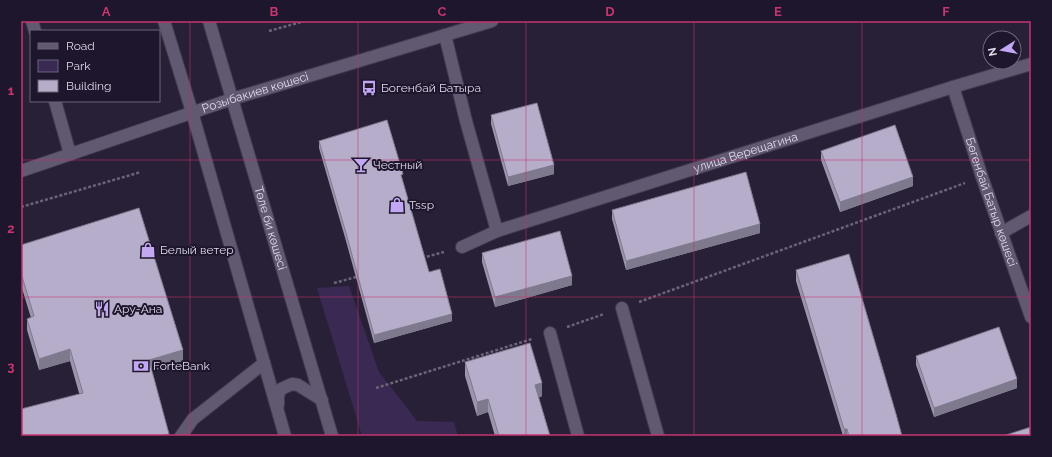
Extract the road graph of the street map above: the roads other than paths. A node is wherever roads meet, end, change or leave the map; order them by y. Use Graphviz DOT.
graph roads {
  1 [pos="164,21"];
  2 [pos="209,21"];
  3 [pos="492,21"];
  4 [pos="471,24"];
  5 [pos="445,35"];
  6 [pos="1031,64"];
  7 [pos="953,87"];
  8 [pos="232,99"];
  9 [pos="55,102"];
  10 [pos="192,112"];
  11 [pos="70,154"];
  12 [pos="21,171"];
  13 [pos="1031,216"];
  14 [pos="497,231"];
  15 [pos="1001,233"];
  16 [pos="462,247"];
  17 [pos="622,308"];
  18 [pos="1031,317"];
  19 [pos="550,333"];
  20 [pos="264,363"];
  21 [pos="322,400"];
  22 [pos="278,409"];
  23 [pos="181,436"];
  24 [pos="285,436"];
  25 [pos="332,436"];
  26 [pos="578,436"];
  27 [pos="658,436"];
  1 -- 10 [label="main road"];
  2 -- 8 [label="main road, Төле би көшесі"];
  3 -- 4 [label="main road, Розыбакиев көшесі"];
  4 -- 5 [label="main road, Розыбакиев көшесі"];
  5 -- 8 [label="main road, Розыбакиев көшесі"];
  5 -- 14 [label="main road"];
  6 -- 7 [label="main road, улица Верещагина"];
  7 -- 14 [label="main road, улица Верещагина"];
  7 -- 15 [label="main road, Бөгенбай Батыр көшесі"];
  8 -- 10 [label="main road, Розыбакиев көшесі"];
  8 -- 21 [label="main road, Төле би көшесі"];
  9 -- 11 [label="main road"];
  10 -- 11 [label="main road, Розыбакиев көшесі"];
  10 -- 20 [label="main road"];
  11 -- 12 [label="main road, Розыбакиев көшесі"];
  13 -- 15 [label="main road"];
  14 -- 16 [label="main road, улица Верещагина"];
  15 -- 18 [label="main road, Бөгенбай Батыр көшесі"];
  17 -- 27 [label="main road"];
  19 -- 26 [label="main road"];
  20 -- 22 [label="main road"];
  20 -- 23 [label="main road"];
  21 -- 22 [label="main road"];
  21 -- 25 [label="main road, Төле би көшесі"];
  22 -- 24 [label="main road"];
}
